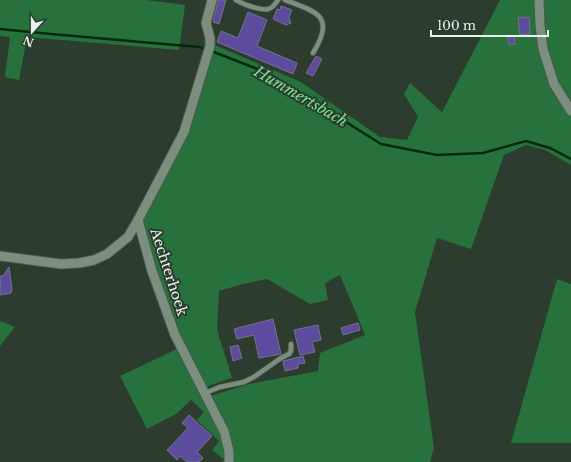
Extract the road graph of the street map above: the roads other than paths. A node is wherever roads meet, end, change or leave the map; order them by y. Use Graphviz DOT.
graph roads {
  1 [pos="212,0"];
  2 [pos="236,0"];
  3 [pos="278,0"];
  4 [pos="285,0"];
  5 [pos="539,0"];
  6 [pos="313,53"];
  7 [pos="571,111"];
  8 [pos="138,220"];
  9 [pos="0,256"];
  10 [pos="291,344"];
  11 [pos="205,393"];
  12 [pos="229,462"];
  1 -- 8 [label="street, Aechterhoek"];
  2 -- 3 [label="lane"];
  4 -- 6 [label="lane"];
  5 -- 7 [label="street"];
  8 -- 9 [label="street"];
  8 -- 11 [label="street, Aechterhoek"];
  10 -- 11 [label="lane"];
  11 -- 12 [label="street, Aechterhoek"];
}
